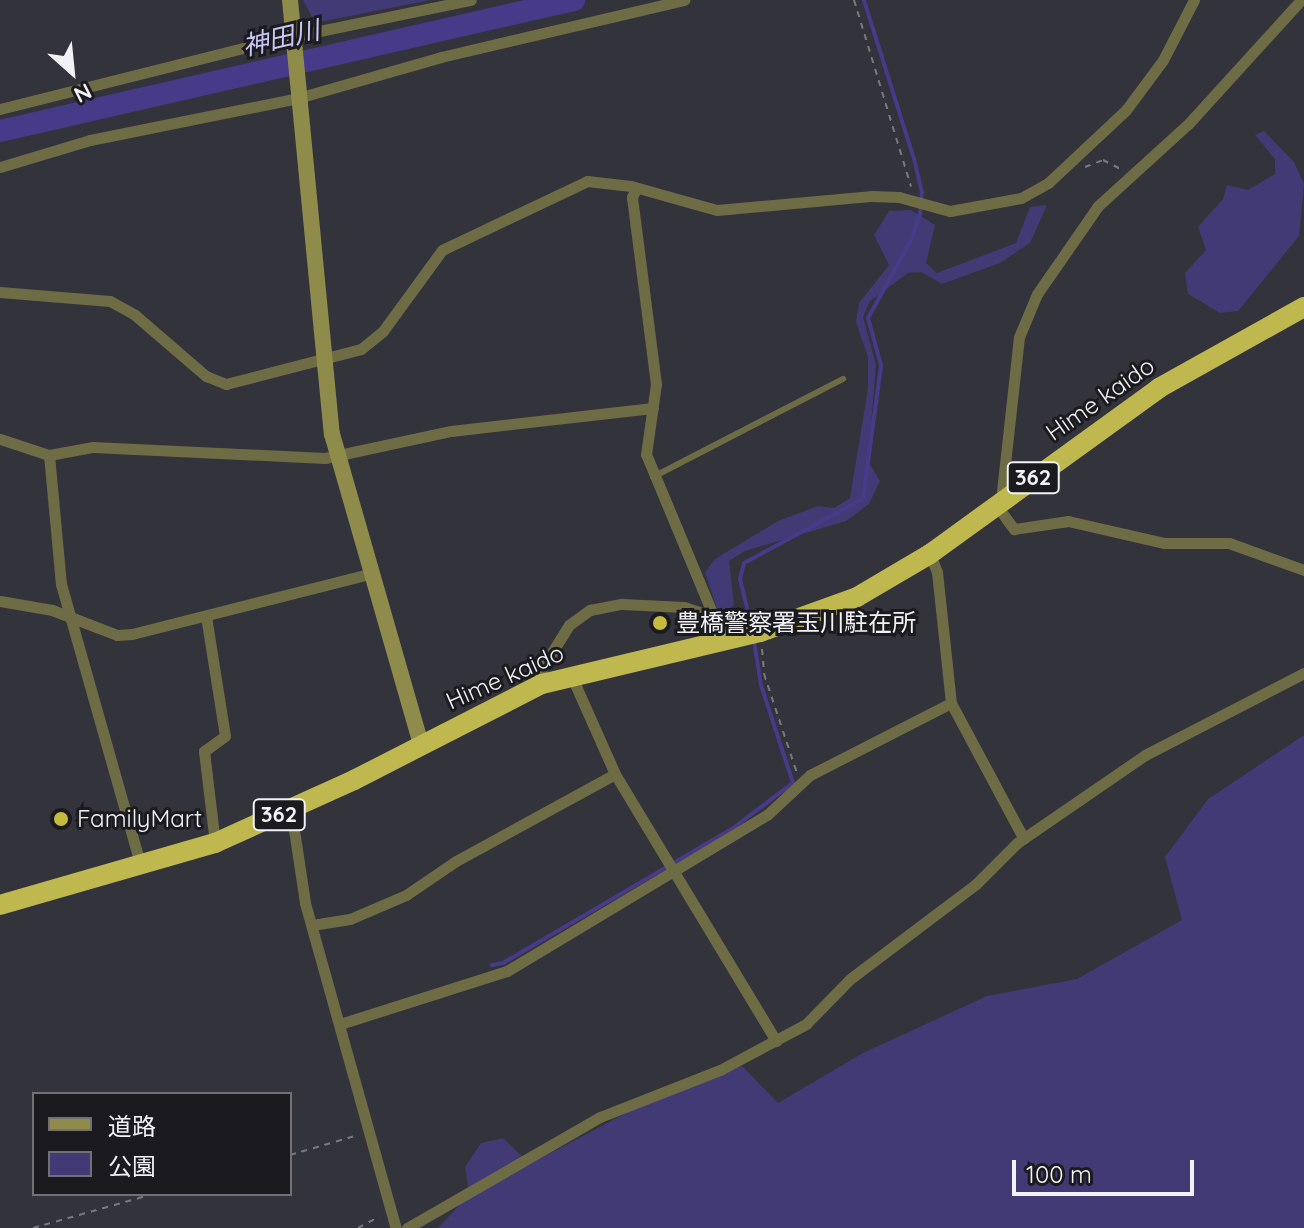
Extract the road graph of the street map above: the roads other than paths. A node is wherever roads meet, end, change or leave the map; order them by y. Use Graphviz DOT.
graph roads {
  1 [pos="290,0"];
  2 [pos="471,0"];
  3 [pos="684,0"];
  4 [pos="1194,0"];
  5 [pos="1301,0"];
  6 [pos="292,39"];
  7 [pos="297,94"];
  8 [pos="0,109"];
  9 [pos="0,167"];
  10 [pos="635,191"];
  11 [pos="0,292"];
  12 [pos="1304,307"];
  13 [pos="322,361"];
  14 [pos="843,379"];
  15 [pos="653,408"];
  16 [pos="0,439"];
  17 [pos="49,455"];
  18 [pos="336,457"];
  19 [pos="653,477"];
  20 [pos="1002,501"];
  21 [pos="930,554"];
  22 [pos="1304,570"];
  23 [pos="369,574"];
  24 [pos="0,601"];
  25 [pos="206,616"];
  26 [pos="714,617"];
  27 [pos="71,619"];
  28 [pos="749,635"];
  29 [pos="1304,673"];
  30 [pos="571,674"];
  31 [pos="542,684"];
  32 [pos="951,703"];
  33 [pos="421,745"];
  34 [pos="615,774"];
  35 [pos="291,810"];
  36 [pos="1024,839"];
  37 [pos="215,843"];
  38 [pos="671,866"];
  39 [pos="141,868"];
  40 [pos="0,905"];
  41 [pos="312,925"];
  42 [pos="340,1024"];
  43 [pos="776,1041"];
  44 [pos="396,1228"];
  45 [pos="407,1228"];
  1 -- 6 [label="street"];
  2 -- 6 [label="street"];
  3 -- 7 [label="street"];
  4 -- 10 [label="street"];
  5 -- 20 [label="street"];
  6 -- 7 [label="street"];
  6 -- 8 [label="street"];
  7 -- 9 [label="street"];
  7 -- 13 [label="street"];
  10 -- 13 [label="street"];
  10 -- 15 [label="street"];
  11 -- 13 [label="street"];
  12 -- 20 [label="highway, Hime kaido / 362"];
  13 -- 18 [label="street"];
  14 -- 19 [label="lane"];
  15 -- 18 [label="street"];
  15 -- 19 [label="street"];
  16 -- 17 [label="street"];
  17 -- 18 [label="street"];
  17 -- 27 [label="street"];
  18 -- 23 [label="street"];
  19 -- 26 [label="street"];
  20 -- 21 [label="highway, Hime kaido / 362"];
  20 -- 22 [label="street"];
  21 -- 28 [label="highway, Hime kaido / 362"];
  21 -- 32 [label="street"];
  23 -- 25 [label="street"];
  23 -- 33 [label="street"];
  24 -- 27 [label="street"];
  25 -- 27 [label="street"];
  25 -- 37 [label="street"];
  26 -- 28 [label="street"];
  26 -- 31 [label="street"];
  27 -- 39 [label="street"];
  28 -- 30 [label="highway, Hime kaido / 362"];
  29 -- 36 [label="street"];
  30 -- 31 [label="highway, Hime kaido / 362"];
  30 -- 34 [label="street"];
  31 -- 33 [label="highway, Hime kaido / 362"];
  32 -- 36 [label="street"];
  32 -- 38 [label="street"];
  33 -- 35 [label="highway, Hime kaido / 362"];
  34 -- 38 [label="street"];
  34 -- 41 [label="street"];
  35 -- 37 [label="highway, Hime kaido / 362"];
  35 -- 41 [label="street"];
  36 -- 43 [label="street"];
  37 -- 39 [label="highway, Hime kaido / 362"];
  38 -- 42 [label="street"];
  38 -- 43 [label="street"];
  39 -- 40 [label="highway, Hime kaido / 362"];
  41 -- 42 [label="street"];
  42 -- 44 [label="street"];
  43 -- 45 [label="street"];
}
